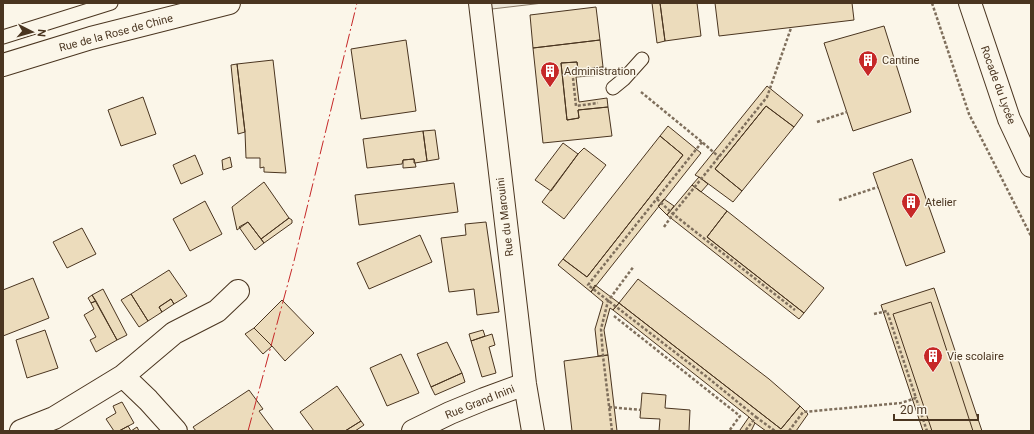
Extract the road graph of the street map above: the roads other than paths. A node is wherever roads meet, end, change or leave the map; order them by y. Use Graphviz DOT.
graph roads {
  1 [pos="111,3"];
  2 [pos="229,3"];
  3 [pos="480,3"];
  4 [pos="970,3"];
  5 [pos="3,38"];
  6 [pos="642,59"];
  7 [pos="3,65"];
  8 [pos="613,88"];
  9 [pos="1031,166"];
  10 [pos="238,292"];
  11 [pos="123,376"];
  12 [pos="525,384"];
  13 [pos="20,431"];
  14 [pos="176,431"];
  15 [pos="413,431"];
  16 [pos="533,431"];
  1 -- 5 [label="lane"];
  2 -- 7 [label="street, Rue de la Rose de Chine"];
  3 -- 12 [label="street, Rue du Marouini"];
  4 -- 9 [label="street, Rocade du Lycée"];
  6 -- 8 [label="lane"];
  10 -- 11 [label="street"];
  11 -- 13 [label="street"];
  11 -- 14 [label="street"];
  12 -- 15 [label="street, Rue Grand Inini"];
  12 -- 16 [label="street, Rue du Marouini"];
}
